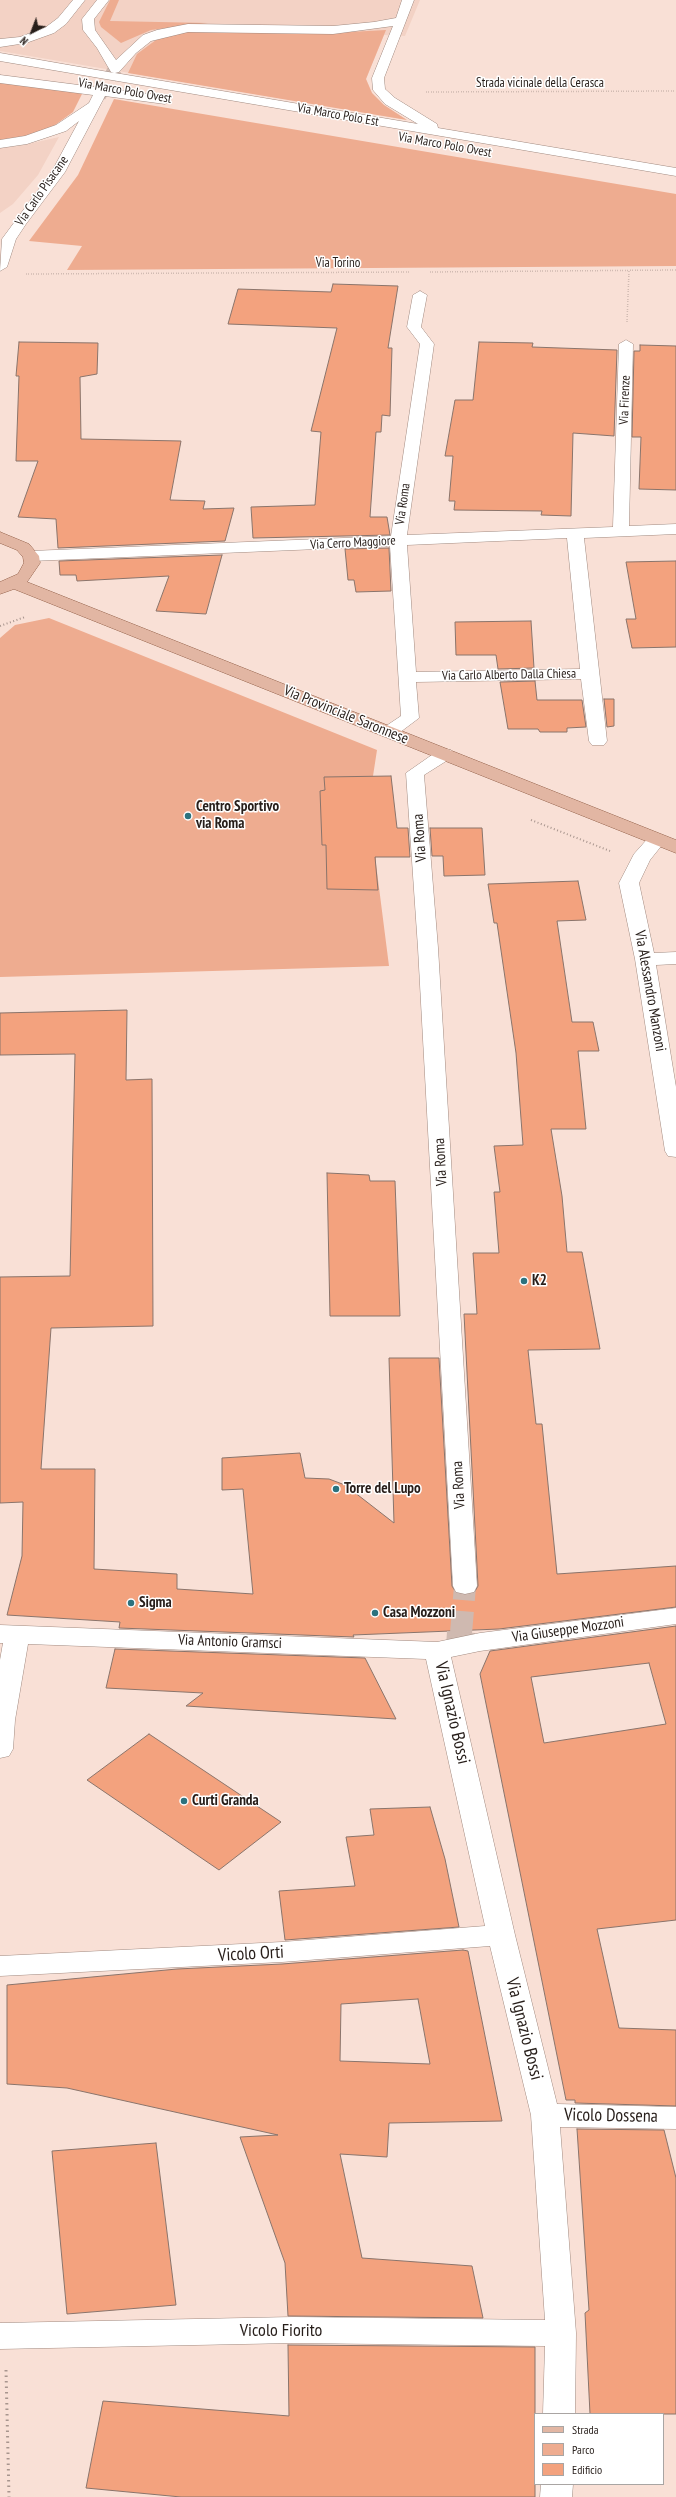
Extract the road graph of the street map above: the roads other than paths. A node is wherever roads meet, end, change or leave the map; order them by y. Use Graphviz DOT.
graph roads {
  1 [pos="79,0"];
  2 [pos="103,0"];
  3 [pos="408,0"];
  4 [pos="401,21"];
  5 [pos="0,43"];
  6 [pos="0,57"];
  7 [pos="0,70"];
  8 [pos="0,79"];
  9 [pos="187,102"];
  10 [pos="61,128"];
  11 [pos="446,134"];
  12 [pos="0,144"];
  13 [pos="0,156"];
  14 [pos="676,172"];
  15 [pos="676,184"];
  16 [pos="0,267"];
  17 [pos="420,295"];
  18 [pos="626,344"];
  19 [pos="676,529"];
  20 [pos="621,530"];
  21 [pos="575,533"];
  22 [pos="0,537"];
  23 [pos="398,541"];
  24 [pos="31,556"];
  25 [pos="8,586"];
  26 [pos="589,674"];
  27 [pos="407,677"];
  28 [pos="389,732"];
  29 [pos="598,741"];
  30 [pos="444,754"];
  31 [pos="657,840"];
  32 [pos="676,847"];
  33 [pos="676,958"];
  34 [pos="645,959"];
  35 [pos="676,1151"];
  36 [pos="464,1586"];
  37 [pos="676,1616"];
  38 [pos="9,1634"];
  39 [pos="448,1649"];
  40 [pos="0,1750"];
  41 [pos="501,1935"];
  42 [pos="0,1966"];
  43 [pos="545,2115"];
  44 [pos="676,2118"];
  45 [pos="562,2333"];
  46 [pos="0,2336"];
  47 [pos="559,2413"];
  48 [pos="557,2485"];
  49 [pos="556,2497"];
  1 -- 5 [label="street"];
  2 -- 4 [label="street"];
  3 -- 4 [label="street"];
  4 -- 11 [label="street"];
  6 -- 11 [label="street, Via Marco Polo Est"];
  7 -- 9 [label="street, Via Marco Polo Ovest"];
  8 -- 9 [label="street"];
  9 -- 15 [label="street, Via Marco Polo Ovest"];
  10 -- 12 [label="street"];
  10 -- 13 [label="street"];
  10 -- 16 [label="street, Via Carlo Pisacane"];
  11 -- 14 [label="street, Via Marco Polo Est"];
  17 -- 23 [label="street, Via Roma"];
  18 -- 20 [label="street, Via Firenze"];
  19 -- 20 [label="street, Via Cerro Maggiore"];
  20 -- 21 [label="street, Via Cerro Maggiore"];
  21 -- 23 [label="street, Via Cerro Maggiore"];
  21 -- 26 [label="street, Via Carlo Alberto Dalla Chiesa"];
  22 -- 24 [label="main road"];
  23 -- 24 [label="street, Via Cerro Maggiore"];
  23 -- 27 [label="street, Via Roma"];
  24 -- 25 [label="main road"];
  25 -- 28 [label="main road, Via Provinciale Saronnese"];
  26 -- 27 [label="street, Via Carlo Alberto Dalla Chiesa"];
  26 -- 29 [label="street"];
  27 -- 28 [label="street, Via Roma"];
  28 -- 30 [label="main road, Via Provinciale Saronnese"];
  30 -- 31 [label="main road, Via Provinciale Saronnese"];
  30 -- 36 [label="street, Via Roma"];
  31 -- 32 [label="main road, Via Provinciale Saronnese"];
  31 -- 34 [label="street, Via Alessandro Manzoni"];
  33 -- 34 [label="street"];
  34 -- 35 [label="street, Via Alessandro Manzoni"];
  37 -- 39 [label="street, Via Giuseppe Mozzoni"];
  38 -- 39 [label="street, Via Antonio Gramsci"];
  38 -- 40 [label="street"];
  39 -- 41 [label="street, Via Ignazio Bossi"];
  41 -- 42 [label="street, Vicolo Orti"];
  41 -- 43 [label="street, Via Ignazio Bossi"];
  43 -- 44 [label="street, Vicolo Dossena"];
  43 -- 45 [label="street, Via Ignazio Bossi"];
  45 -- 46 [label="street, Vicolo Fiorito"];
  45 -- 47 [label="street, Via Ignazio Bossi"];
  48 -- 49 [label="street"];
}
